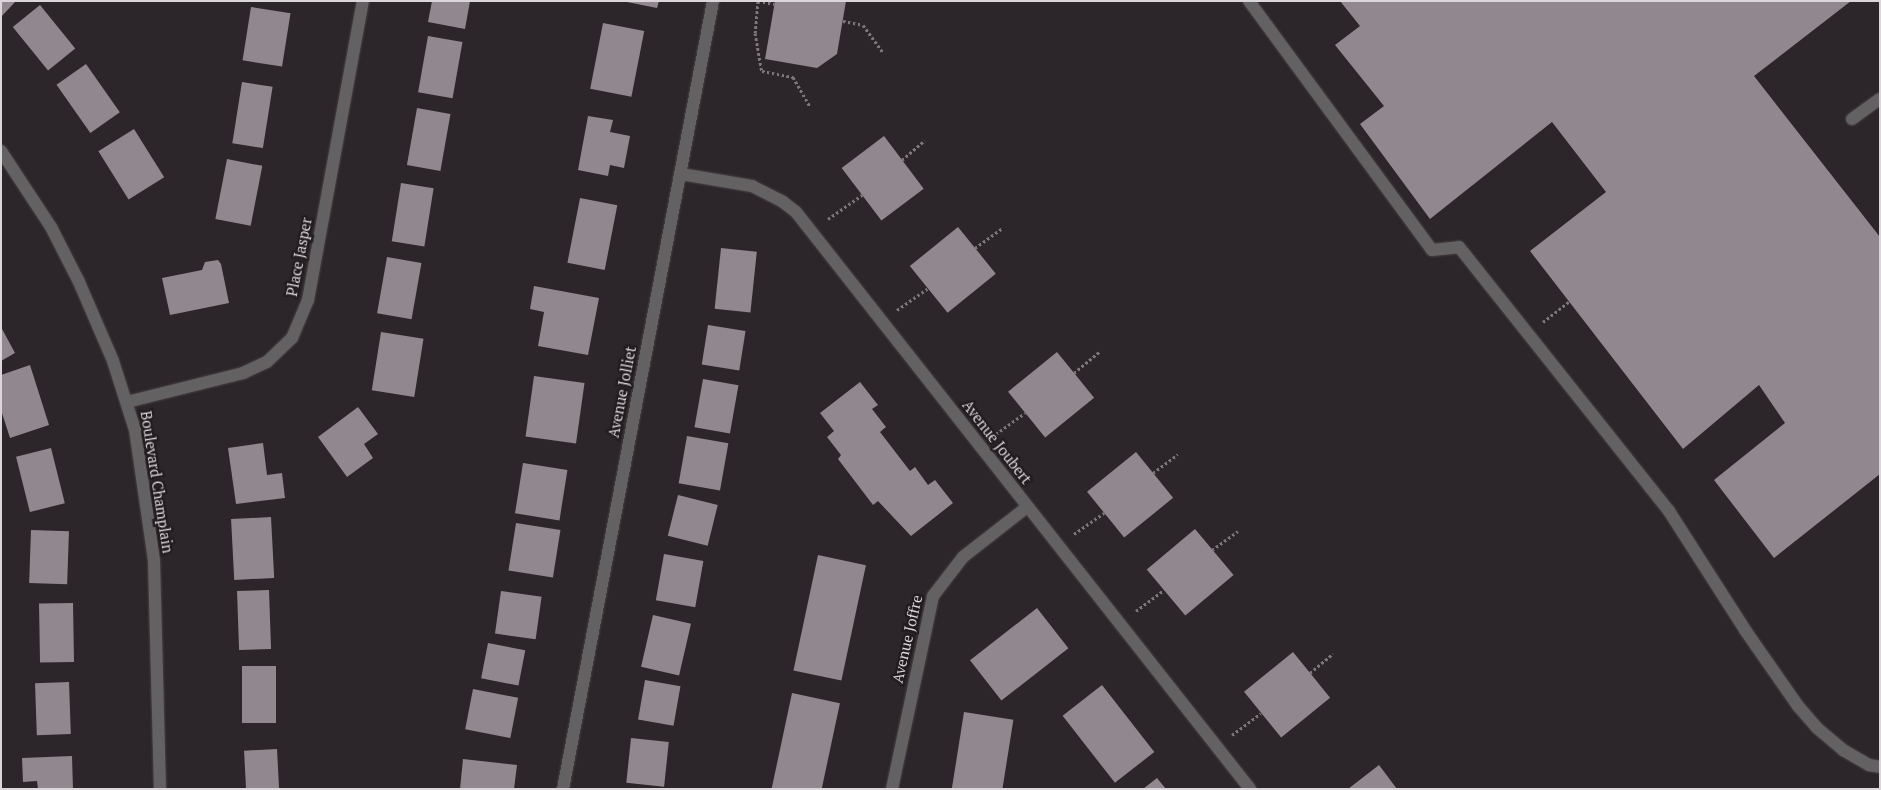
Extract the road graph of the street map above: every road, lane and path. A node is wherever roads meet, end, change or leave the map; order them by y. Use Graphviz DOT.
graph roads {
  1 [pos="363,1"];
  2 [pos="713,1"];
  3 [pos="758,1"];
  4 [pos="1249,1"];
  5 [pos="775,4"];
  6 [pos="843,21"];
  7 [pos="883,53"];
  8 [pos="1880,99"];
  9 [pos="810,106"];
  10 [pos="1852,119"];
  11 [pos="925,140"];
  12 [pos="1,151"];
  13 [pos="902,160"];
  14 [pos="681,174"];
  15 [pos="862,195"];
  16 [pos="1003,228"];
  17 [pos="811,230"];
  18 [pos="976,248"];
  19 [pos="927,289"];
  20 [pos="1569,302"];
  21 [pos="1552,315"];
  22 [pos="882,320"];
  23 [pos="1099,352"];
  24 [pos="1074,373"];
  25 [pos="127,402"];
  26 [pos="1025,413"];
  27 [pos="979,446"];
  28 [pos="1178,454"];
  29 [pos="1153,473"];
  30 [pos="1027,507"];
  31 [pos="1104,513"];
  32 [pos="1238,531"];
  33 [pos="1058,546"];
  34 [pos="1212,550"];
  35 [pos="1164,590"];
  36 [pos="1119,624"];
  37 [pos="1334,654"];
  38 [pos="1310,673"];
  39 [pos="1261,713"];
  40 [pos="1216,746"];
  41 [pos="1880,767"];
  42 [pos="160,789"];
  43 [pos="563,789"];
  44 [pos="892,789"];
  45 [pos="1250,789"];
  1 -- 25 [label="street, Place Jasper"];
  2 -- 14 [label="street, Avenue Jolliet"];
  3 -- 5 [label="path"];
  3 -- 9 [label="path"];
  4 -- 41 [label="street"];
  6 -- 7 [label="path"];
  8 -- 10 [label="street"];
  11 -- 13 [label="path"];
  12 -- 25 [label="street, Boulevard Champlain"];
  14 -- 17 [label="street, Avenue Joubert"];
  14 -- 43 [label="street, Avenue Jolliet"];
  15 -- 17 [label="path"];
  16 -- 18 [label="path"];
  17 -- 22 [label="street, Avenue Joubert"];
  19 -- 22 [label="path"];
  20 -- 21 [label="path"];
  22 -- 27 [label="street, Avenue Joubert"];
  23 -- 24 [label="path"];
  25 -- 42 [label="street, Boulevard Champlain"];
  26 -- 27 [label="path"];
  27 -- 30 [label="street, Avenue Joubert"];
  28 -- 29 [label="path"];
  30 -- 33 [label="street, Avenue Joubert"];
  30 -- 44 [label="street, Avenue Joffre"];
  31 -- 33 [label="path"];
  32 -- 34 [label="path"];
  33 -- 36 [label="street, Avenue Joubert"];
  35 -- 36 [label="path"];
  36 -- 40 [label="street, Avenue Joubert"];
  37 -- 38 [label="path"];
  39 -- 40 [label="path"];
  40 -- 45 [label="street, Avenue Joubert"];
}
